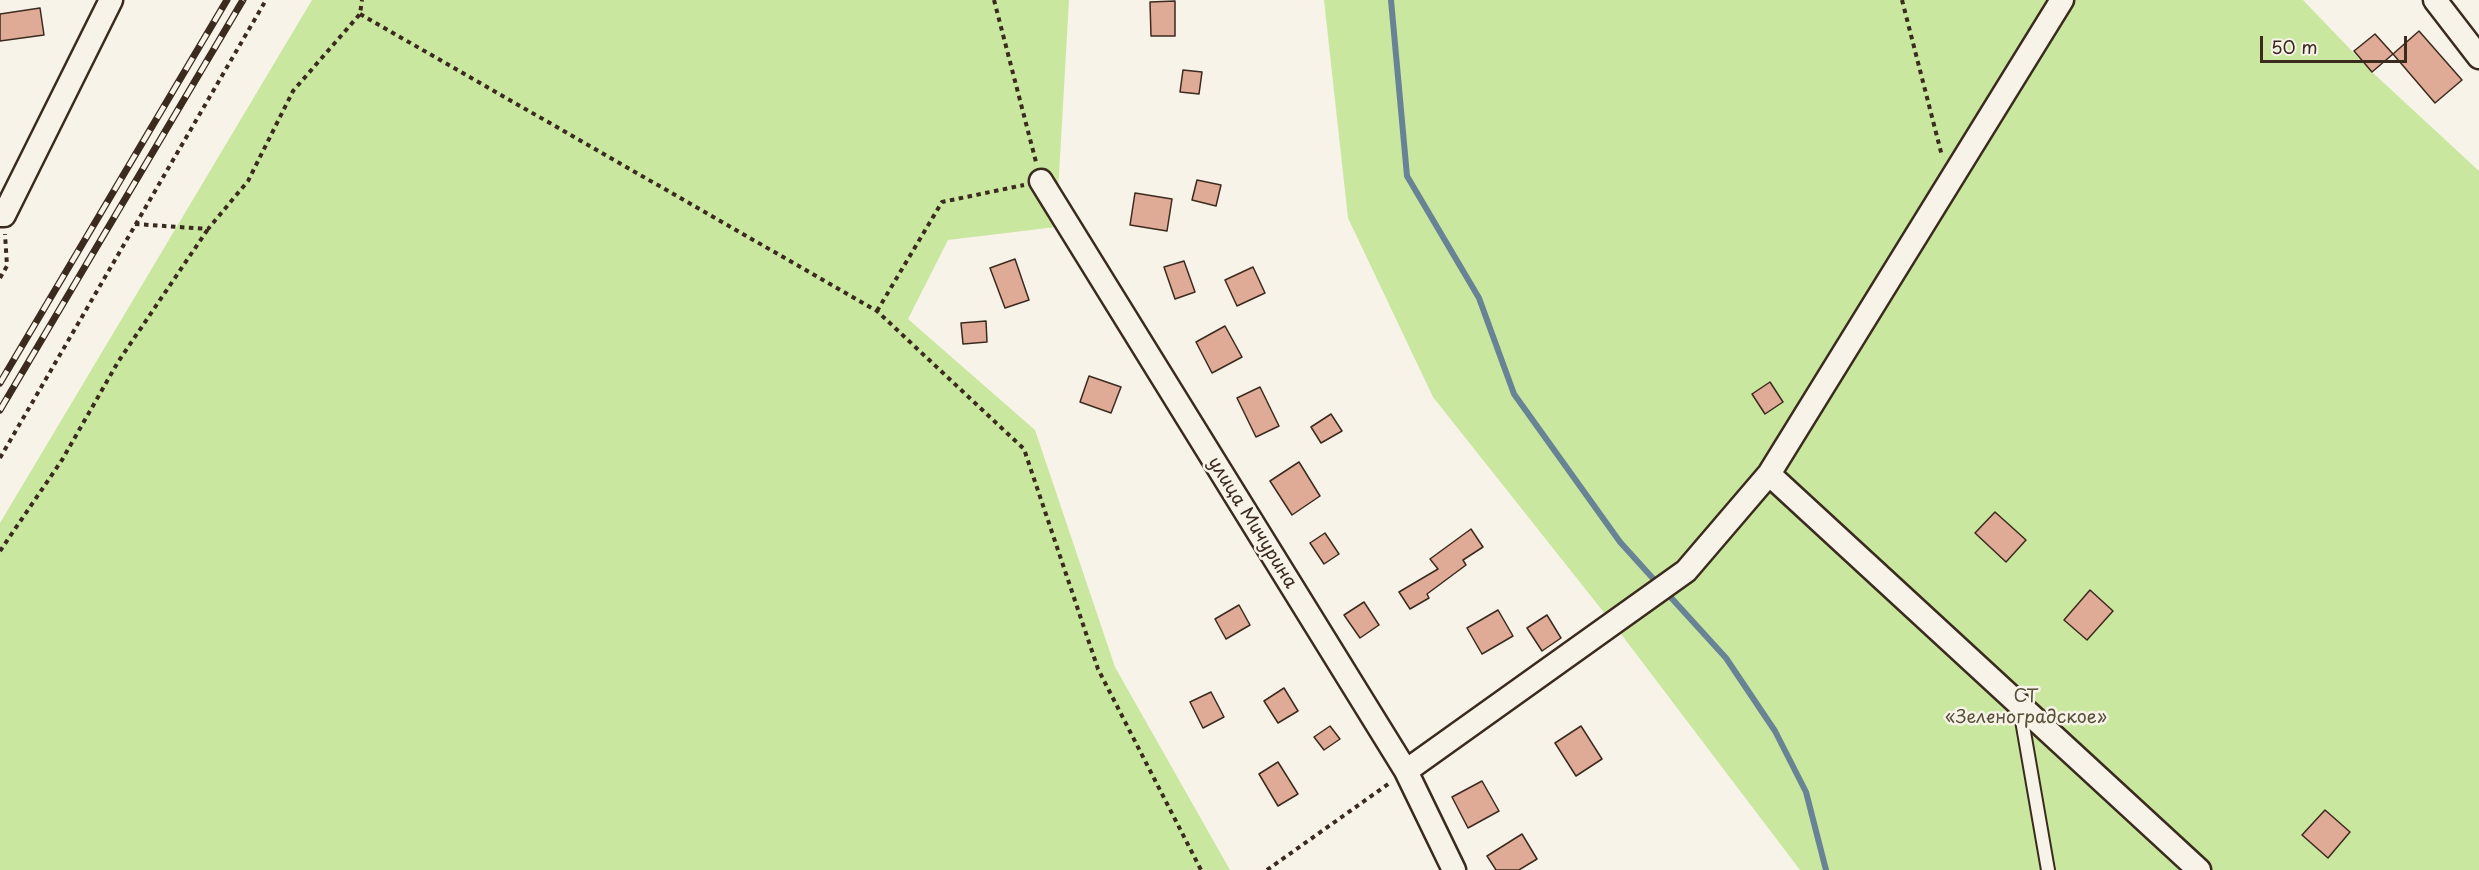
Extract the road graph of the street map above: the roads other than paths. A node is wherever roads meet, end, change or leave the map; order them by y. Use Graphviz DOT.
graph roads {
  1 [pos="111,0"];
  2 [pos="2062,0"];
  3 [pos="2438,1"];
  4 [pos="2479,57"];
  5 [pos="1041,181"];
  6 [pos="2,215"];
  7 [pos="1769,474"];
  8 [pos="2019,704"];
  9 [pos="1406,771"];
  10 [pos="1454,870"];
  11 [pos="2048,870"];
  12 [pos="2199,870"];
  1 -- 6 [label="street"];
  2 -- 7 [label="street"];
  3 -- 4 [label="street"];
  5 -- 9 [label="street, улица Мичурина"];
  7 -- 8 [label="street"];
  7 -- 9 [label="street"];
  8 -- 11 [label="lane"];
  8 -- 12 [label="street"];
  9 -- 10 [label="street, улица Мичурина"];
}
